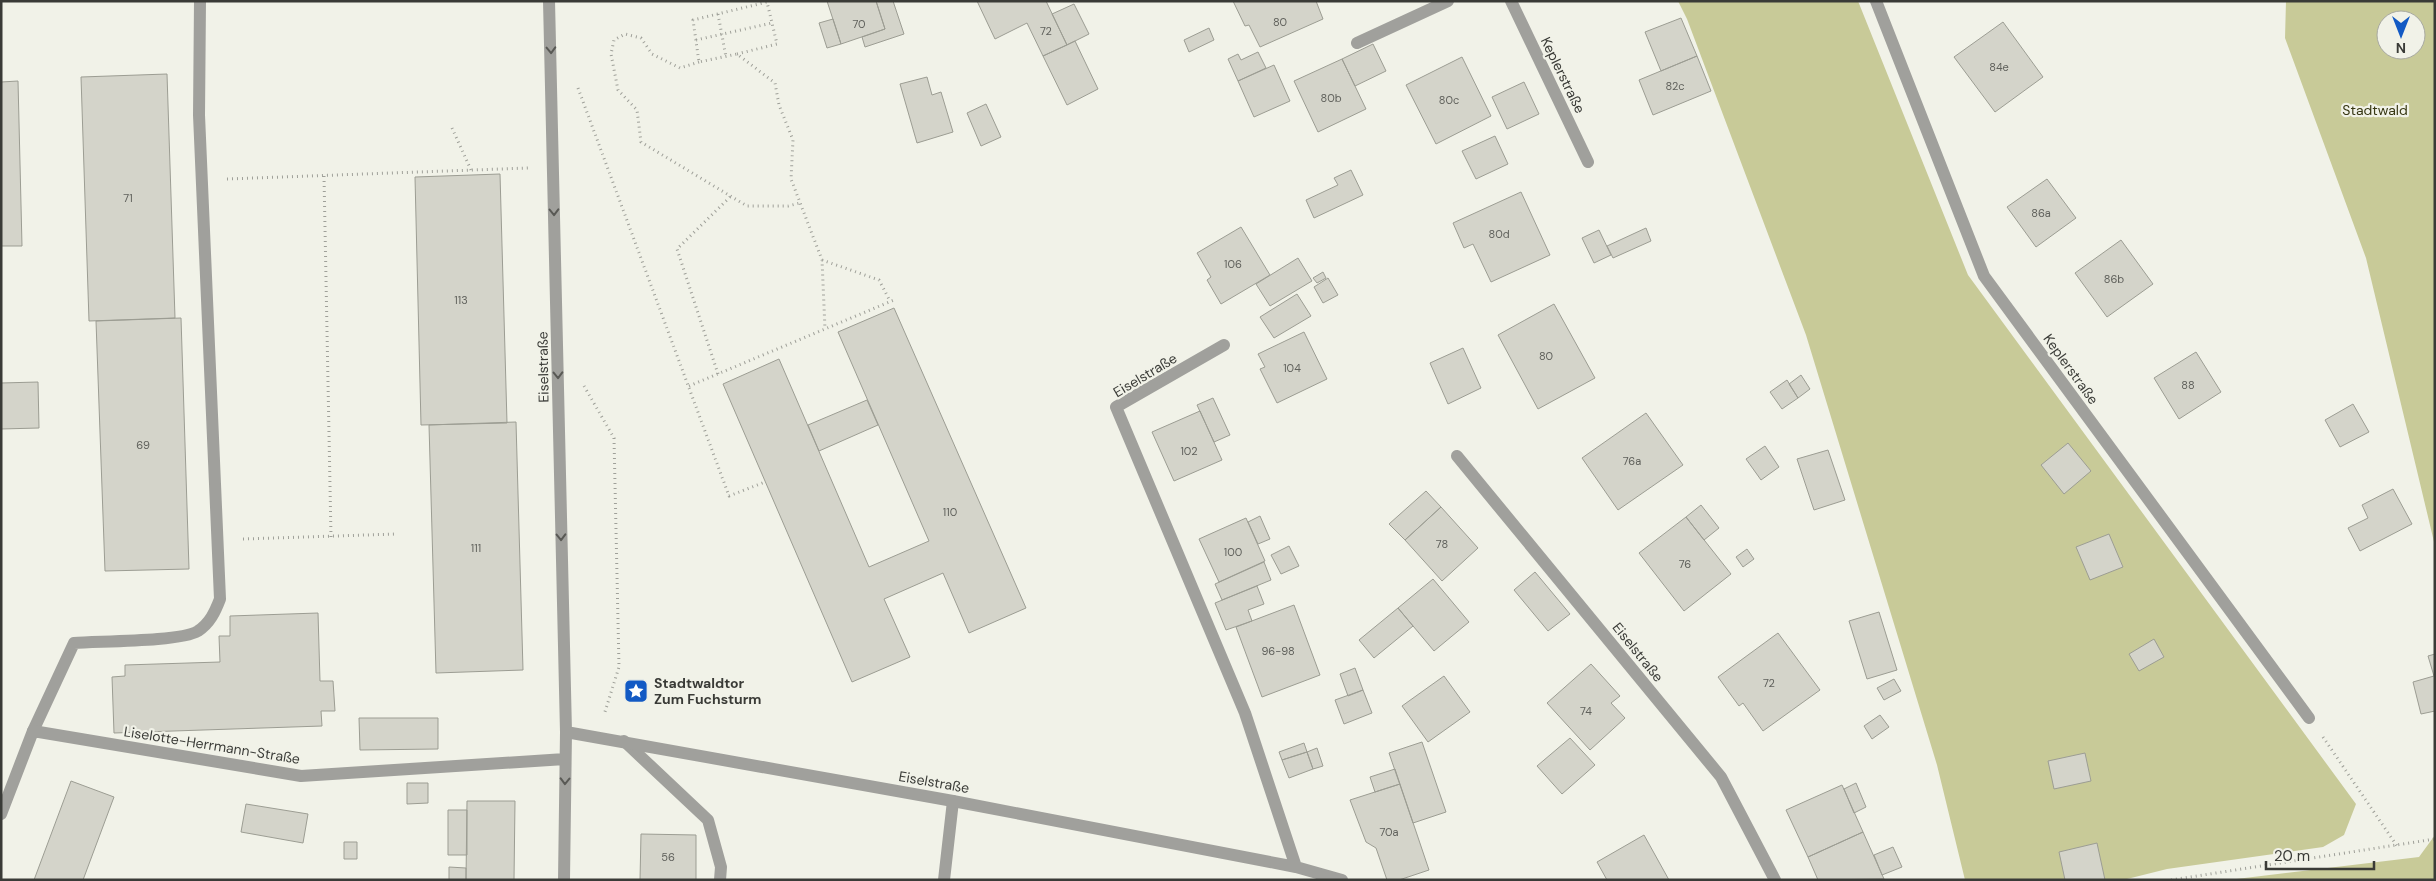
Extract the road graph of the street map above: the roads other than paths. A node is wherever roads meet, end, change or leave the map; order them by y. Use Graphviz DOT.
graph roads {
  1 [pos="200,1"];
  2 [pos="549,1"];
  3 [pos="1448,1"];
  4 [pos="1511,1"];
  5 [pos="1876,1"];
  6 [pos="1357,42"];
  7 [pos="1588,162"];
  8 [pos="1224,345"];
  9 [pos="1457,456"];
  10 [pos="2309,718"];
  11 [pos="33,731"];
  12 [pos="566,732"];
  13 [pos="624,741"];
  14 [pos="565,759"];
  15 [pos="953,801"];
  16 [pos="1,814"];
  17 [pos="1296,867"];
  18 [pos="564,880"];
  19 [pos="720,880"];
  20 [pos="944,880"];
  21 [pos="1342,880"];
  22 [pos="1775,880"];
  1 -- 11 [label="street"];
  2 -- 12 [label="street, Eiselstraße, one-way"];
  3 -- 6 [label="street"];
  4 -- 7 [label="street, Keplerstraße"];
  5 -- 10 [label="street, Keplerstraße"];
  8 -- 17 [label="street, Eiselstraße"];
  9 -- 22 [label="street, Eiselstraße"];
  11 -- 14 [label="street, Liselotte-Herrmann-Straße"];
  11 -- 16 [label="street"];
  12 -- 13 [label="street, Eiselstraße"];
  12 -- 14 [label="street, Eiselstraße"];
  13 -- 15 [label="street, Eiselstraße"];
  13 -- 19 [label="street"];
  14 -- 18 [label="street, Eiselstraße, one-way"];
  15 -- 17 [label="street, Eiselstraße"];
  15 -- 20 [label="street"];
  17 -- 21 [label="street, Eiselstraße"];
}
